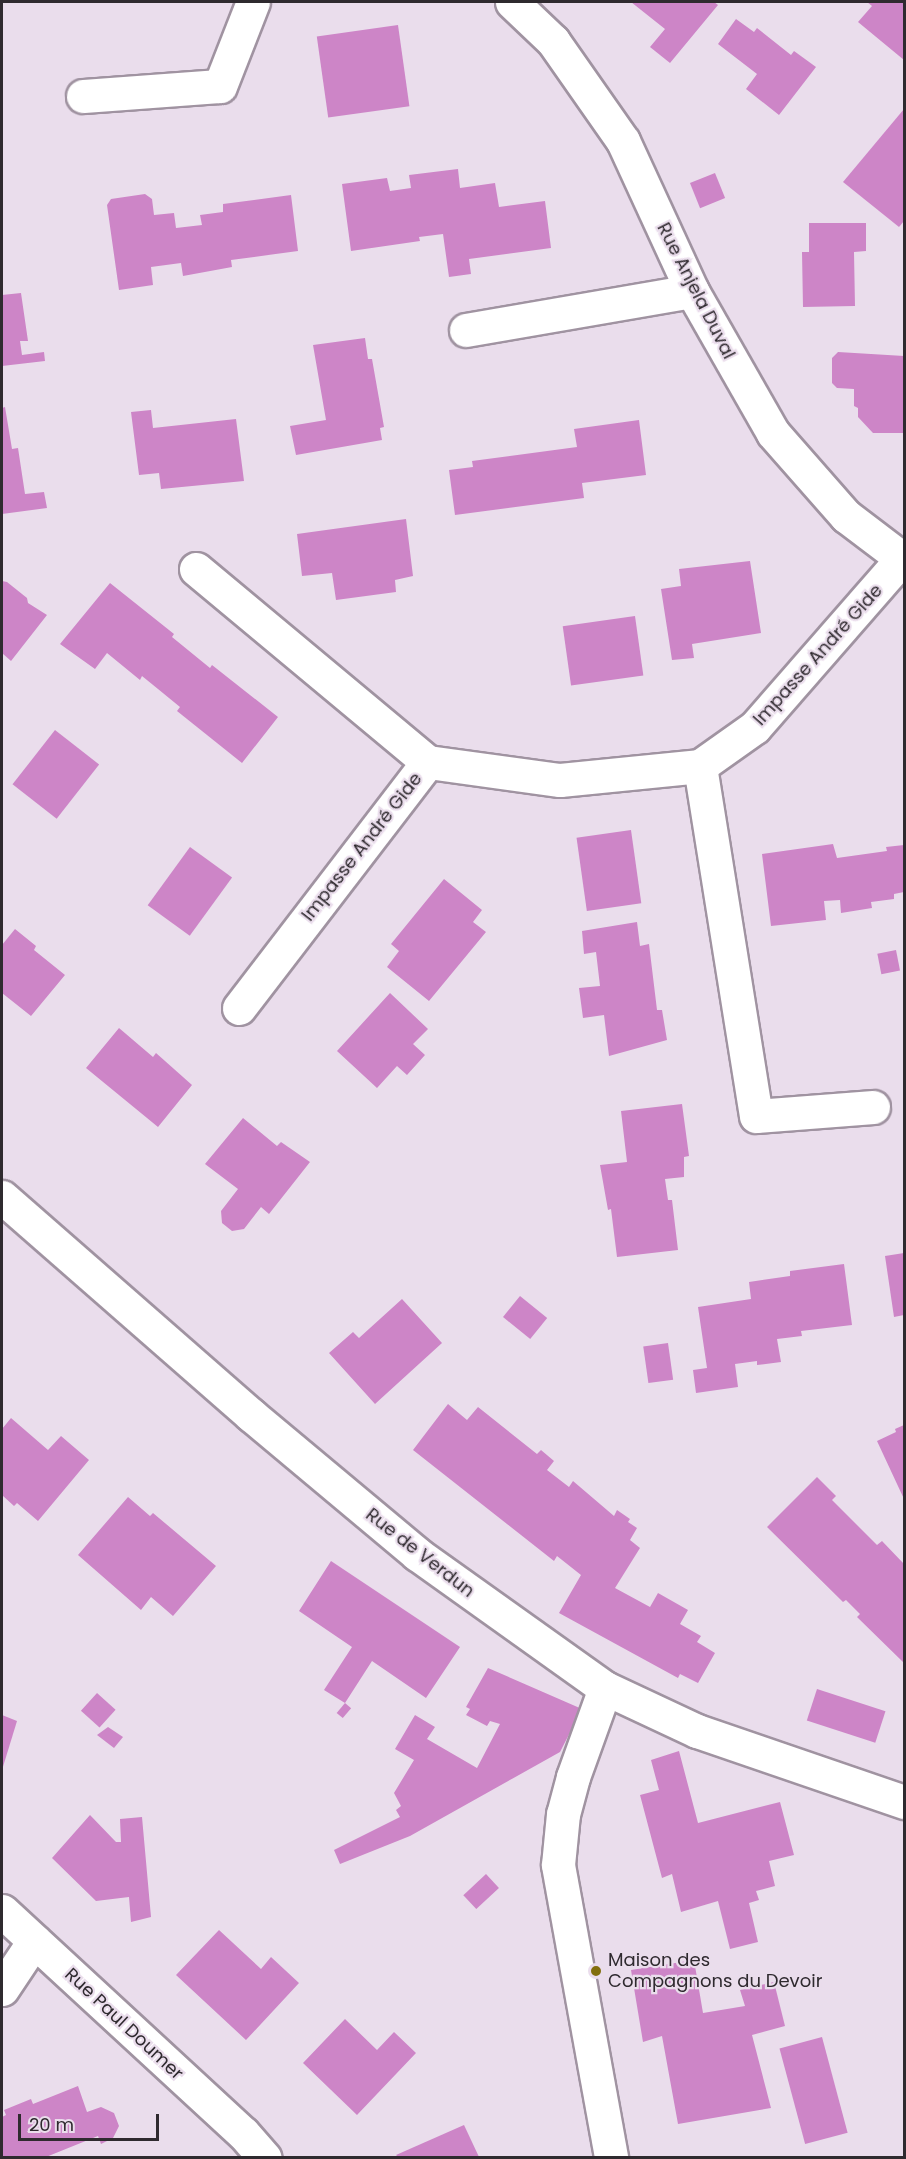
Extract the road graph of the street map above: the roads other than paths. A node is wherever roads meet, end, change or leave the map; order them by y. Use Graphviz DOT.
graph roads {
  1 [pos="253,2"];
  2 [pos="512,2"];
  3 [pos="83,96"];
  4 [pos="692,291"];
  5 [pos="466,330"];
  6 [pos="904,558"];
  7 [pos="196,569"];
  8 [pos="428,762"];
  9 [pos="700,766"];
  10 [pos="239,1008"];
  11 [pos="873,1107"];
  12 [pos="2,1197"];
  13 [pos="605,1688"];
  14 [pos="904,1802"];
  15 [pos="2,1911"];
  16 [pos="34,1941"];
  17 [pos="2,1989"];
  18 [pos="265,2157"];
  19 [pos="611,2157"];
  1 -- 3 [label="street"];
  2 -- 4 [label="street, Rue Anjela Duval"];
  4 -- 5 [label="street"];
  4 -- 6 [label="street, Rue Anjela Duval"];
  6 -- 9 [label="street, Impasse André Gide"];
  7 -- 8 [label="street"];
  8 -- 9 [label="street, Impasse André Gide"];
  8 -- 10 [label="street, Impasse André Gide"];
  9 -- 11 [label="street"];
  12 -- 13 [label="street, Rue de Verdun"];
  13 -- 14 [label="street, Rue de Verdun"];
  13 -- 19 [label="street"];
  15 -- 16 [label="street, Rue Paul Doumer"];
  16 -- 17 [label="street"];
  16 -- 18 [label="street, Rue Paul Doumer"];
}
